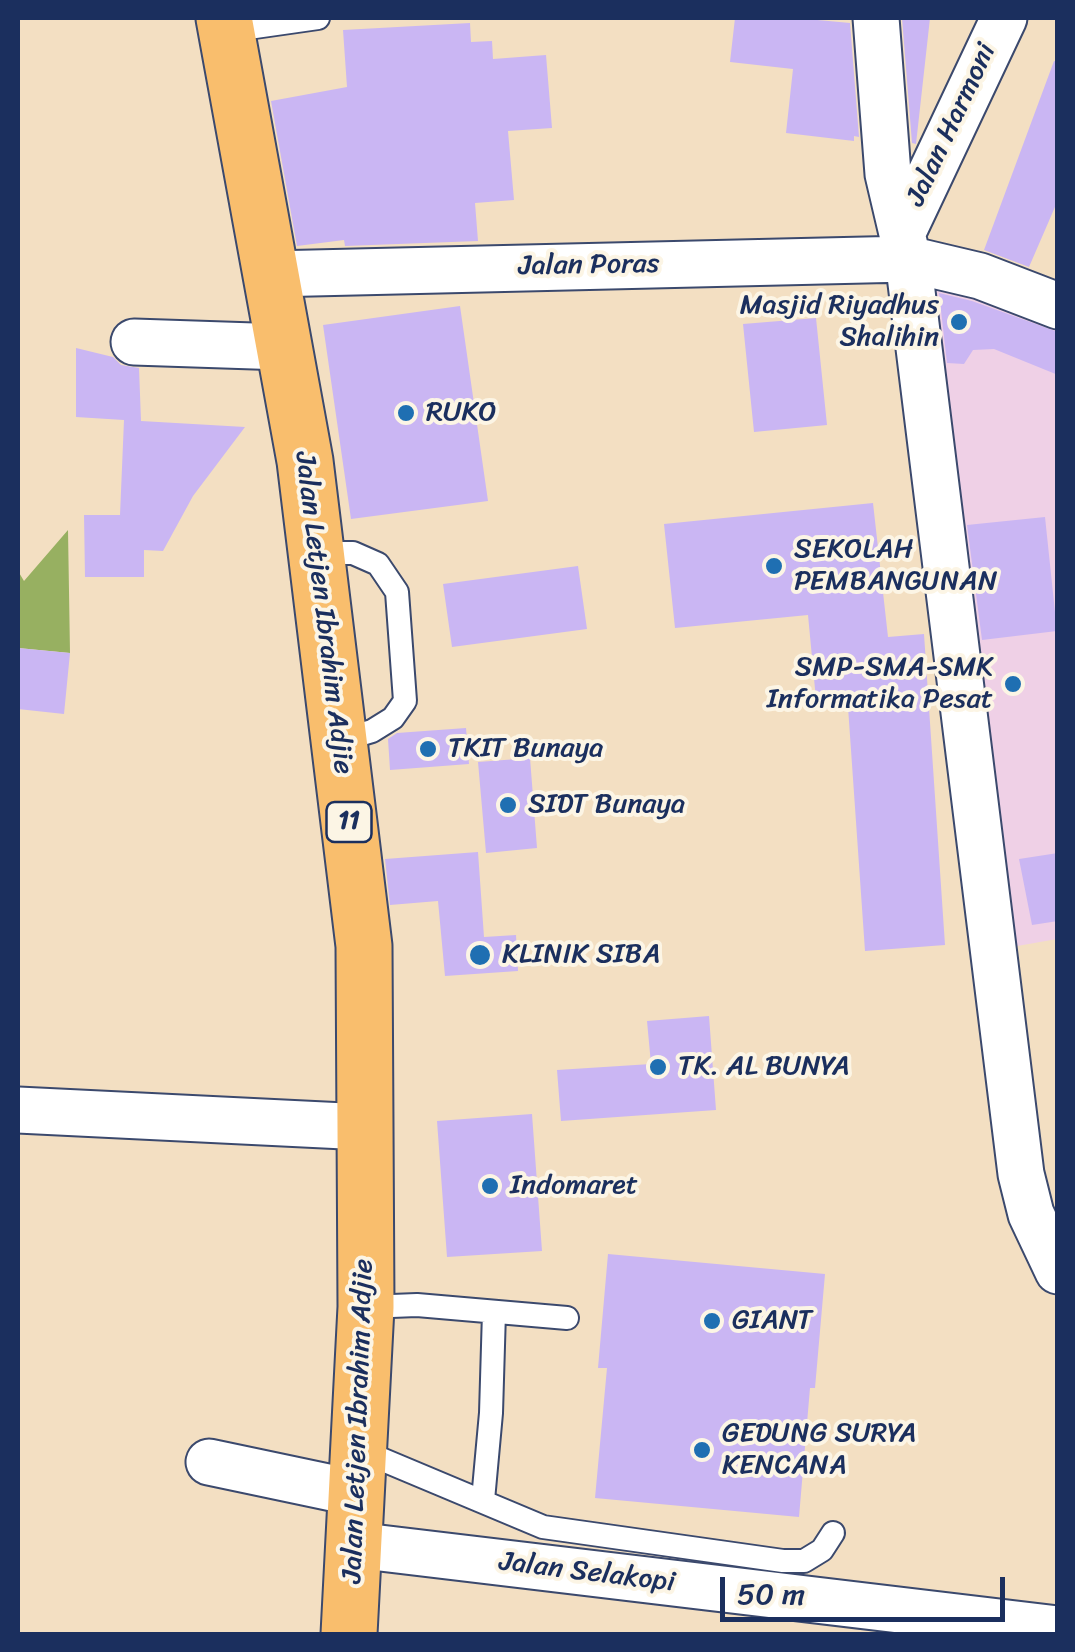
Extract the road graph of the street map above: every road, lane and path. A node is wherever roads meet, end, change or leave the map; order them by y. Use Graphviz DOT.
graph roads {
  1 [pos="318,18"];
  2 [pos="876,18"];
  3 [pos="1004,18"];
  4 [pos="225,24"];
  5 [pos="905,246"];
  6 [pos="270,274"];
  7 [pos="1058,306"];
  8 [pos="134,342"];
  9 [pos="284,347"];
  10 [pos="316,553"];
  11 [pos="339,742"];
  12 [pos="18,1110"];
  13 [pos="366,1126"];
  14 [pos="1058,1271"];
  15 [pos="366,1307"];
  16 [pos="494,1312"];
  17 [pos="567,1318"];
  18 [pos="209,1462"];
  19 [pos="356,1495"];
  20 [pos="483,1500"];
  21 [pos="833,1533"];
  22 [pos="1042,1630"];
  23 [pos="348,1634"];
  1 -- 4 [label="lane"];
  2 -- 5 [label="street"];
  3 -- 5 [label="street, Jalan Harmoni"];
  4 -- 6 [label="main road, Jalan Letjen Ibrahim Adjie / 11"];
  5 -- 6 [label="street, Jalan Poras"];
  5 -- 7 [label="street, Jalan Poras"];
  5 -- 14 [label="street"];
  6 -- 9 [label="main road, Jalan Letjen Ibrahim Adjie / 11"];
  8 -- 9 [label="street"];
  9 -- 10 [label="main road, Jalan Letjen Ibrahim Adjie / 11"];
  10 -- 11 [label="main road, Jalan Letjen Ibrahim Adjie / 11"];
  10 -- 11 [label="lane"];
  11 -- 13 [label="main road, Jalan Letjen Ibrahim Adjie / 11"];
  12 -- 13 [label="street"];
  13 -- 15 [label="main road, Jalan Letjen Ibrahim Adjie / 11"];
  15 -- 16 [label="lane"];
  15 -- 19 [label="main road, Jalan Letjen Ibrahim Adjie / 11"];
  16 -- 17 [label="lane"];
  16 -- 20 [label="lane"];
  18 -- 19 [label="street, Jalan Selakopi"];
  19 -- 20 [label="lane"];
  19 -- 22 [label="street, Jalan Selakopi"];
  19 -- 23 [label="main road, Jalan Letjen Ibrahim Adjie / 11"];
  20 -- 21 [label="lane"];
}
